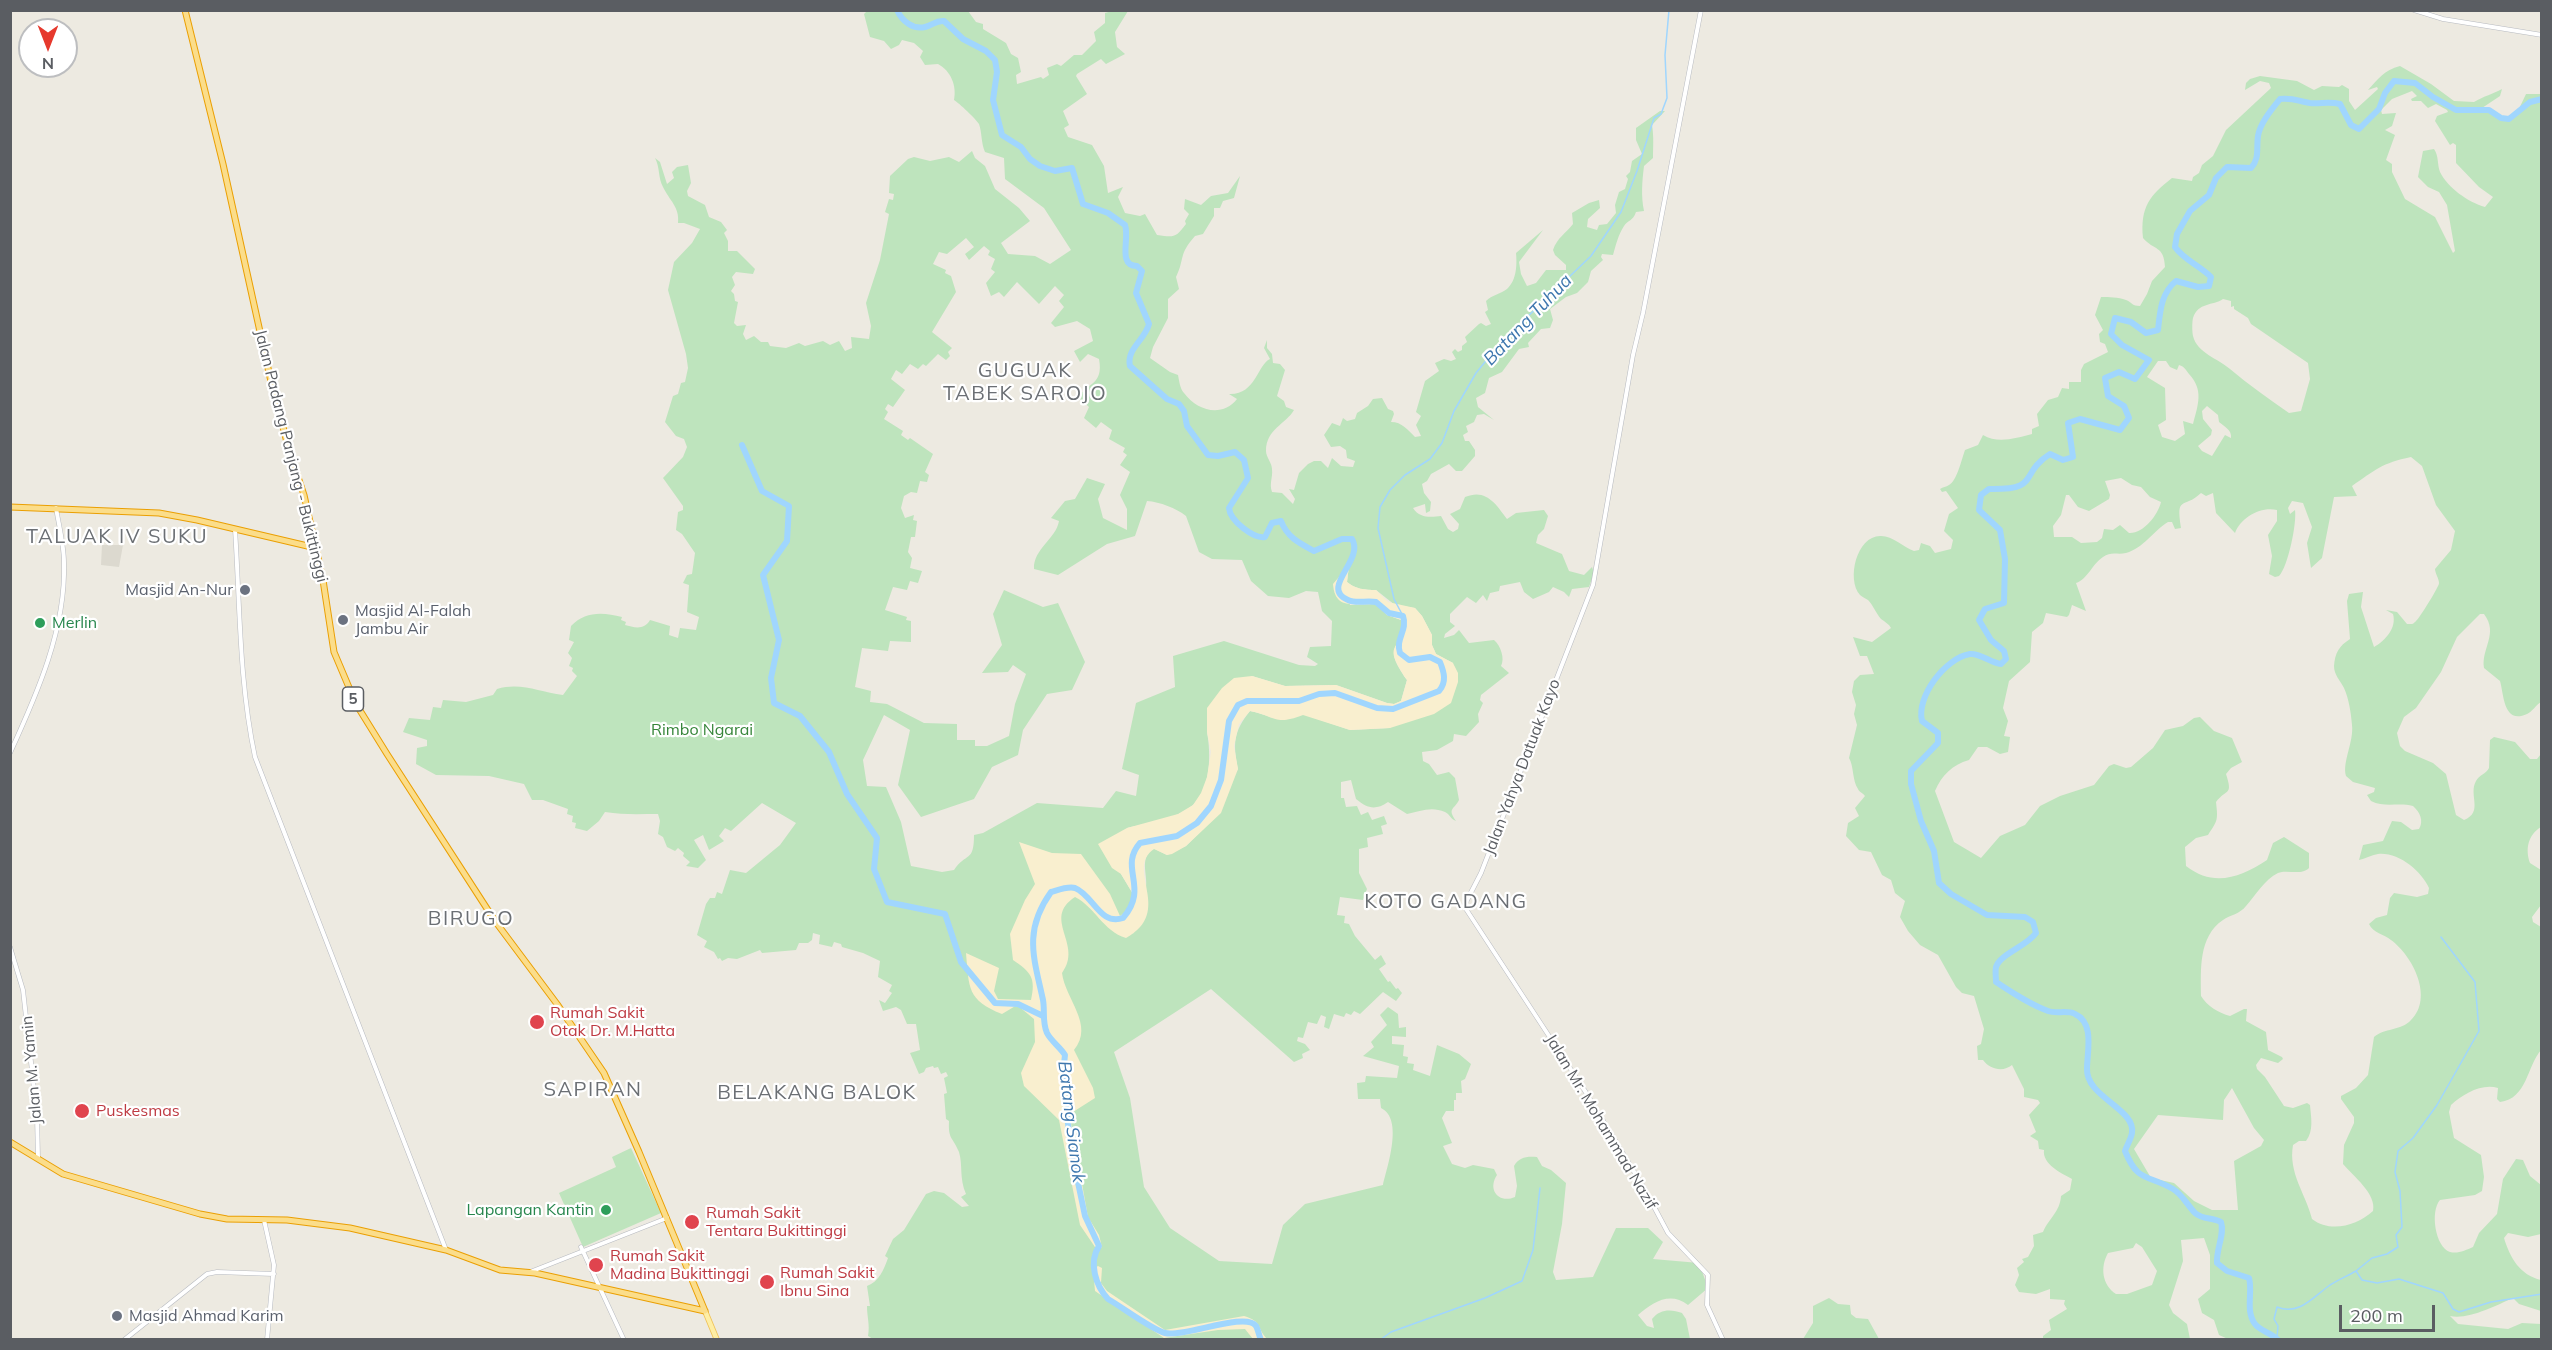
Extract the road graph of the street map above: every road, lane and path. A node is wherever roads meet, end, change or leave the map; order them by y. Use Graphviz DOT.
graph roads {
  1 [pos="185,10"];
  2 [pos="1701,10"];
  3 [pos="2414,10"];
  4 [pos="2541,35"];
  5 [pos="10,507"];
  6 [pos="56,508"];
  7 [pos="235,528"];
  8 [pos="316,548"];
  9 [pos="10,753"];
  10 [pos="1464,906"];
  11 [pos="10,947"];
  12 [pos="10,1142"];
  13 [pos="38,1158"];
  14 [pos="667,1218"];
  15 [pos="264,1220"];
  16 [pos="582,1249"];
  17 [pos="446,1250"];
  18 [pos="529,1272"];
  19 [pos="274,1274"];
  20 [pos="599,1287"];
  21 [pos="705,1311"];
  22 [pos="124,1340"];
  23 [pos="267,1340"];
  24 [pos="624,1340"];
  25 [pos="717,1340"];
  26 [pos="1723,1340"];
  1 -- 8 [label="highway, Jalan Padang Panjang - Bukittinggi / 5"];
  2 -- 10 [label="street, Jalan Yahya Datuak Kayo"];
  3 -- 4 [label="street"];
  5 -- 6 [label="highway"];
  6 -- 7 [label="highway"];
  6 -- 9 [label="street"];
  7 -- 8 [label="highway"];
  7 -- 17 [label="street"];
  8 -- 14 [label="highway, Jalan Padang Panjang - Bukittinggi / 5"];
  10 -- 26 [label="street, Jalan Mr. Mohammad Nazif"];
  11 -- 13 [label="street, Jalan M. Yamin"];
  12 -- 13 [label="highway"];
  13 -- 15 [label="highway"];
  14 -- 16 [label="street"];
  14 -- 21 [label="highway, Jalan Padang Panjang - Bukittinggi / 5"];
  15 -- 17 [label="highway"];
  15 -- 19 [label="street"];
  16 -- 18 [label="street"];
  16 -- 20 [label="street"];
  17 -- 18 [label="highway"];
  18 -- 20 [label="highway"];
  19 -- 22 [label="street"];
  19 -- 23 [label="street"];
  20 -- 21 [label="highway"];
  20 -- 24 [label="street"];
  21 -- 25 [label="main road"];
}
